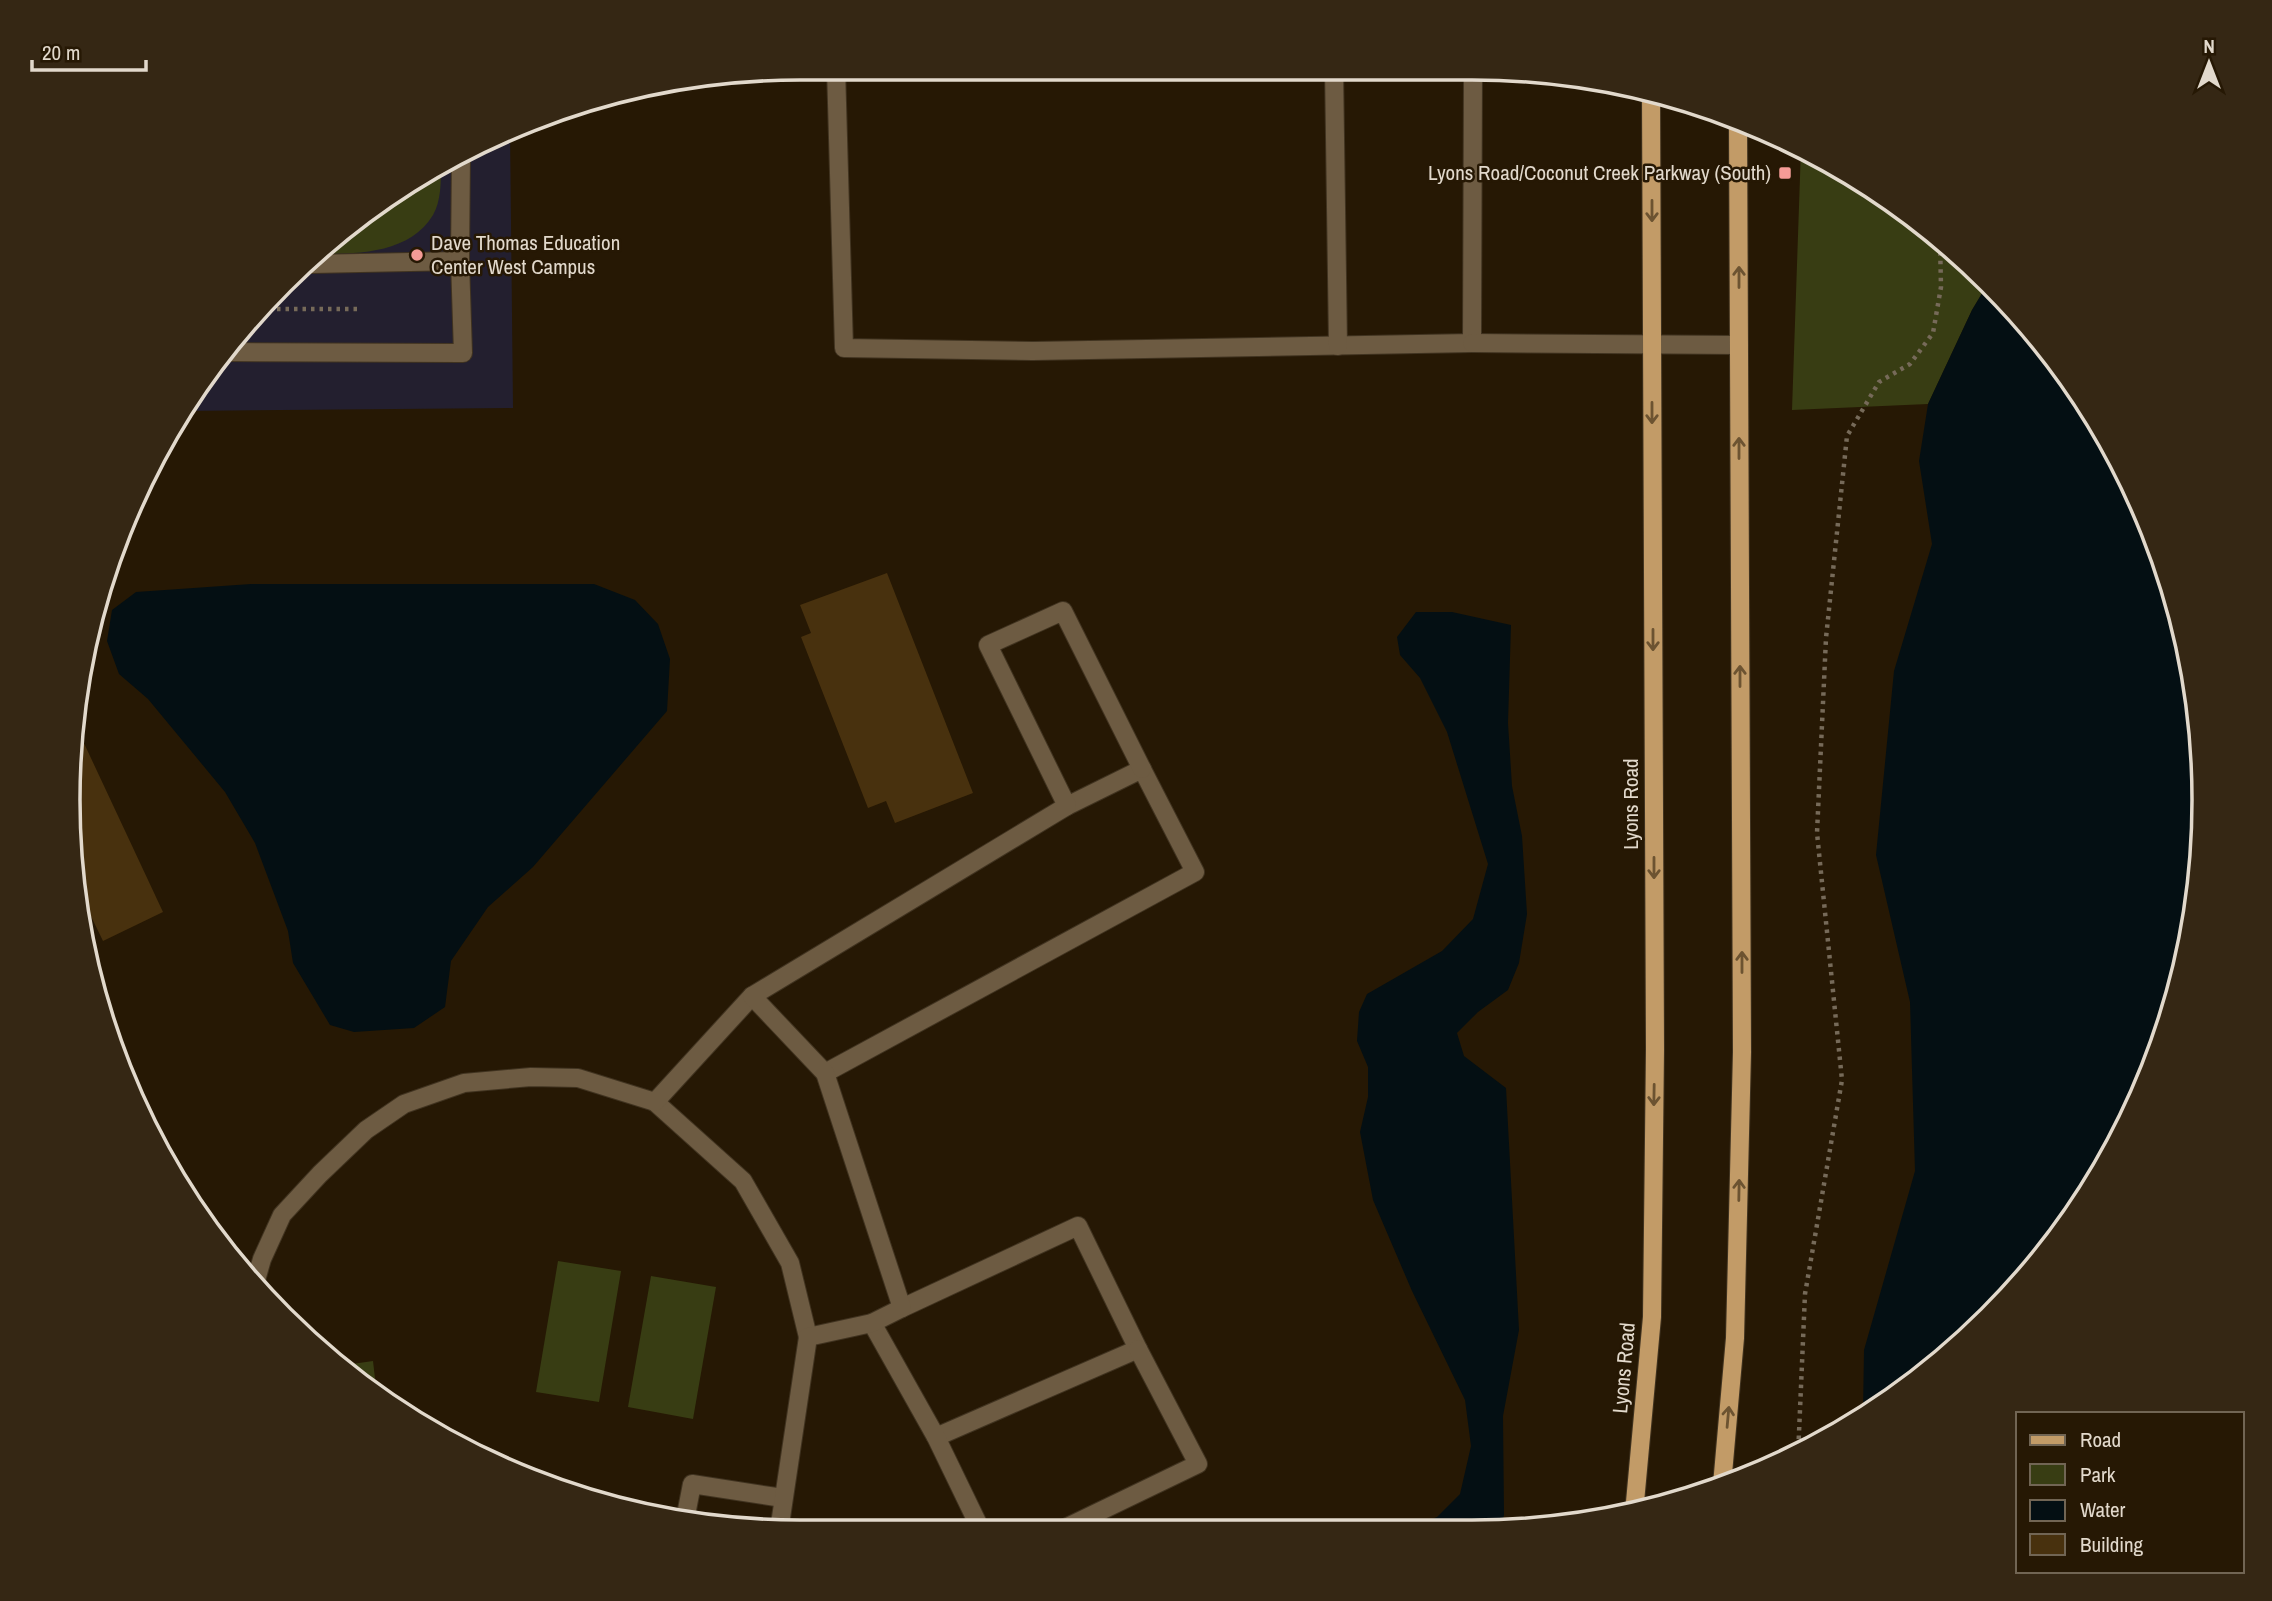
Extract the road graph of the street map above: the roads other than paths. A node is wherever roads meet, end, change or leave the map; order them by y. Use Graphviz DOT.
graph roads {
  1 [pos="836,80"];
  2 [pos="1334,80"];
  3 [pos="1473,80"];
  4 [pos="1651,103"];
  5 [pos="1738,132"];
  6 [pos="461,166"];
  7 [pos="460,261"];
  8 [pos="321,264"];
  9 [pos="1472,343"];
  10 [pos="1652,344"];
  11 [pos="1739,345"];
  12 [pos="1338,346"];
  13 [pos="237,352"];
  14 [pos="1142,769"];
  15 [pos="1067,806"];
  16 [pos="752,996"];
  17 [pos="825,1073"];
  18 [pos="655,1102"];
  19 [pos="257,1273"];
  20 [pos="902,1308"];
  21 [pos="872,1324"];
  22 [pos="808,1337"];
  23 [pos="1138,1349"];
  24 [pos="936,1437"];
  25 [pos="1724,1474"];
  26 [pos="783,1498"];
  27 [pos="1635,1501"];
  28 [pos="687,1511"];
  29 [pos="780,1520"];
  30 [pos="976,1520"];
  31 [pos="1082,1520"];
  1 -- 12 [label="lane"];
  2 -- 12 [label="lane"];
  3 -- 9 [label="lane"];
  4 -- 10 [label="main road, Lyons Road, one-way"];
  11 -- 5 [label="main road, one-way"];
  6 -- 7 [label="lane"];
  7 -- 8 [label="lane"];
  7 -- 13 [label="lane"];
  9 -- 10 [label="lane"];
  9 -- 12 [label="lane"];
  10 -- 11 [label="lane"];
  10 -- 27 [label="main road, Lyons Road, one-way"];
  25 -- 11 [label="main road, one-way"];
  14 -- 15 [label="lane"];
  14 -- 15 [label="lane"];
  14 -- 17 [label="lane"];
  15 -- 16 [label="lane"];
  16 -- 17 [label="lane"];
  16 -- 18 [label="lane"];
  17 -- 20 [label="lane"];
  18 -- 19 [label="lane"];
  18 -- 22 [label="lane"];
  20 -- 21 [label="lane"];
  20 -- 23 [label="lane"];
  21 -- 22 [label="lane"];
  21 -- 24 [label="lane"];
  22 -- 26 [label="lane"];
  23 -- 24 [label="lane"];
  23 -- 31 [label="lane"];
  24 -- 30 [label="lane"];
  26 -- 28 [label="lane"];
  26 -- 29 [label="lane"];
}
